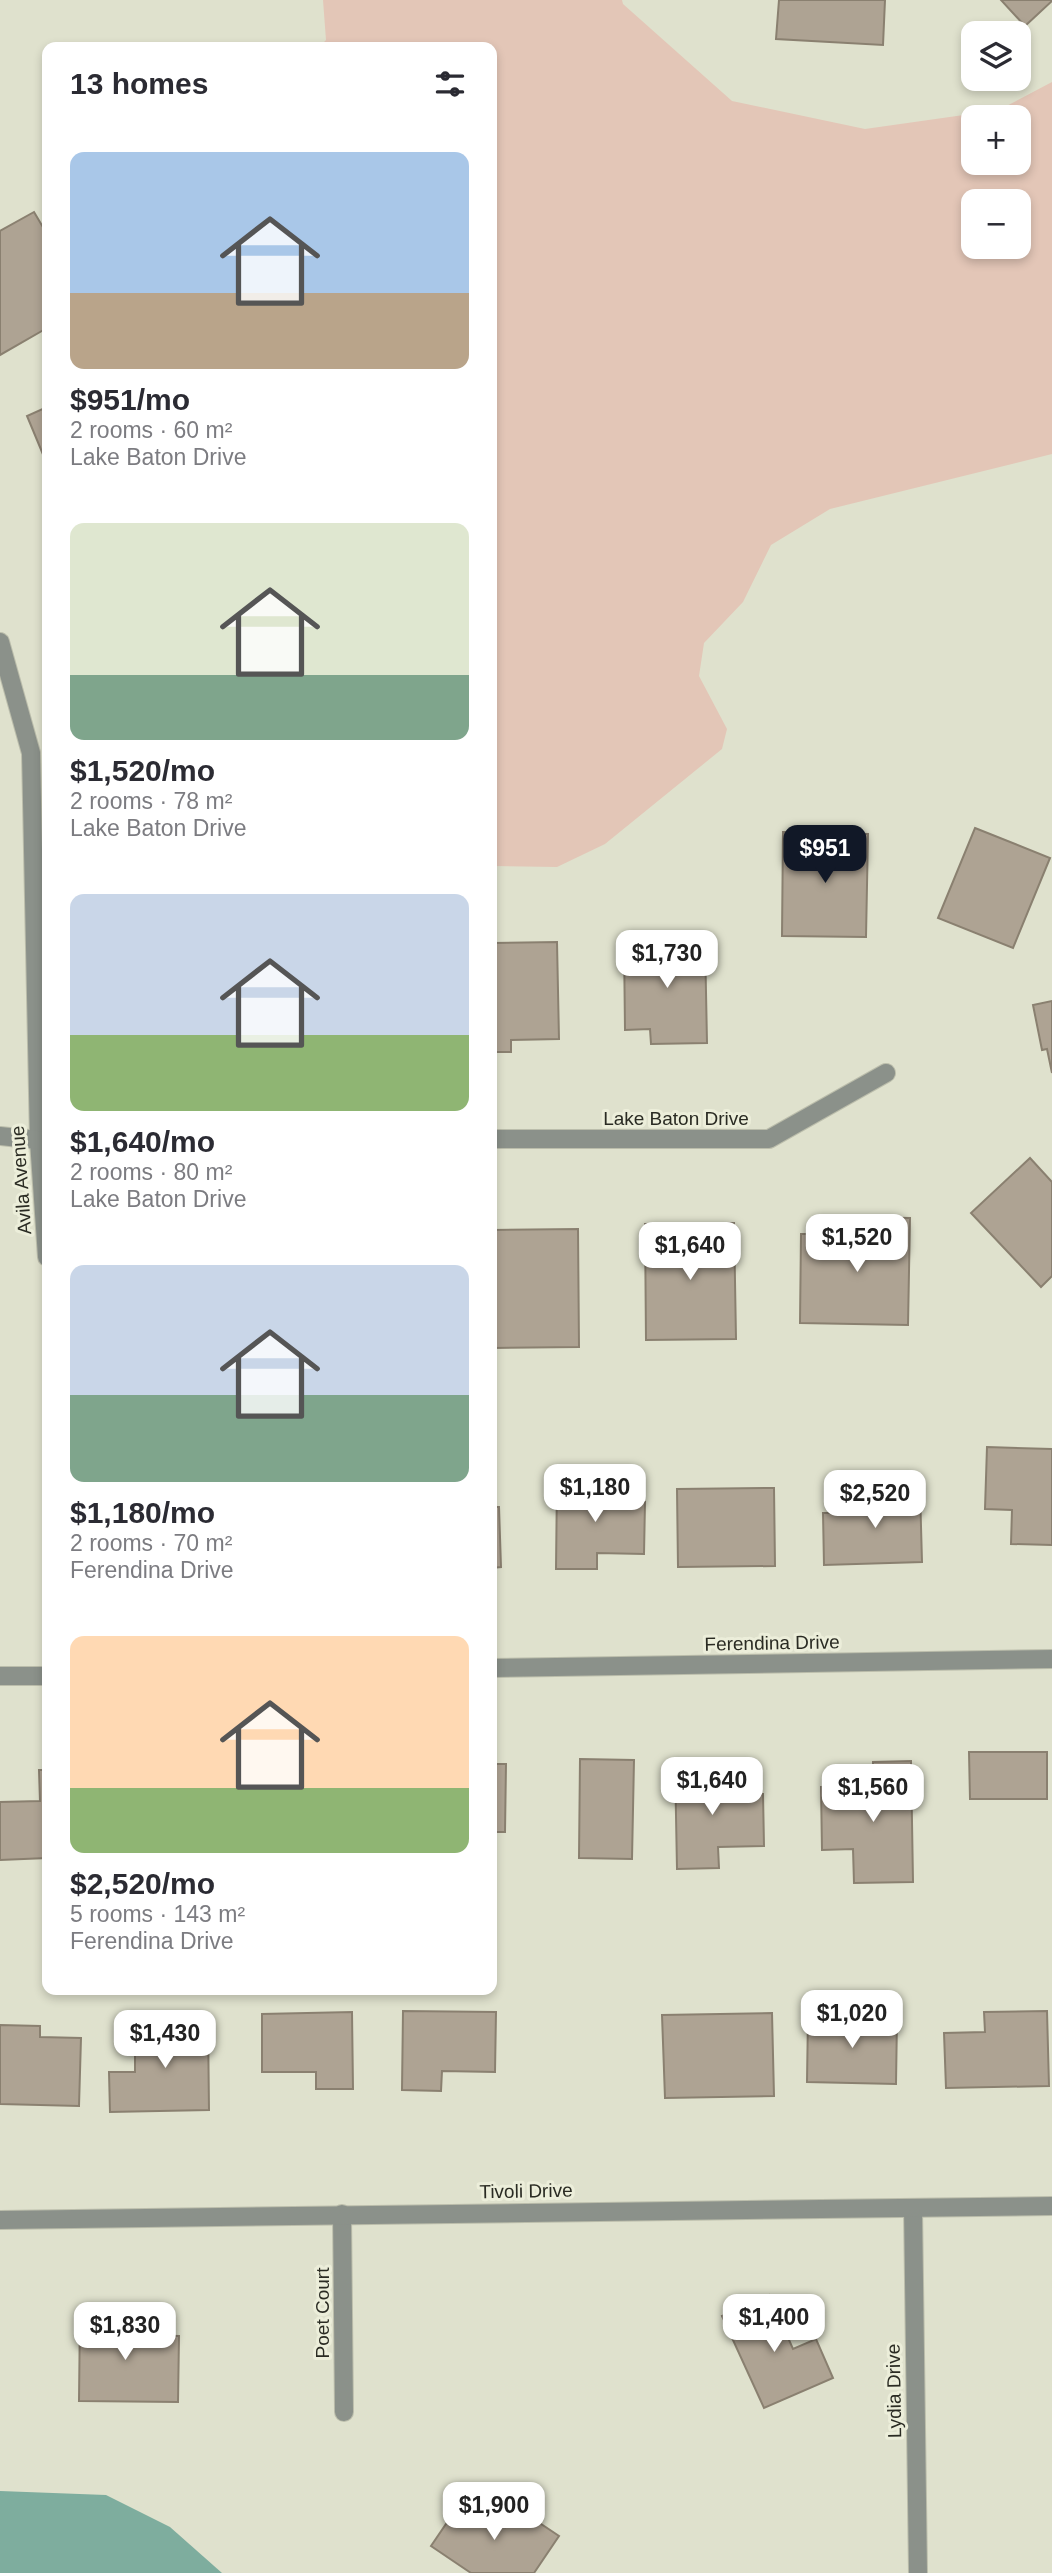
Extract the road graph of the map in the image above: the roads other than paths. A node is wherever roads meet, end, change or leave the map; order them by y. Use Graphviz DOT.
graph roads {
  1 [pos="0,642"];
  2 [pos="886,1073"];
  3 [pos="42,1108"];
  4 [pos="0,1136"];
  5 [pos="497,1139"];
  6 [pos="42,1140"];
  7 [pos="1052,1659"];
  8 [pos="497,1668"];
  9 [pos="0,1676"];
  10 [pos="42,1676"];
  11 [pos="1052,2206"];
  12 [pos="913,2208"];
  13 [pos="342,2214"];
  14 [pos="0,2220"];
  15 [pos="344,2412"];
  16 [pos="918,2573"];
  1 -- 3 [label="street, Avila Avenue"];
  2 -- 5 [label="street, Lake Baton Drive"];
  4 -- 6 [label="street"];
  7 -- 8 [label="street, Ferendina Drive"];
  9 -- 10 [label="street"];
  11 -- 12 [label="street, Tivoli Drive"];
  12 -- 13 [label="street, Tivoli Drive"];
  12 -- 16 [label="street, Lydia Drive"];
  13 -- 14 [label="street, Tivoli Drive"];
  13 -- 15 [label="street, Poet Court"];
}
